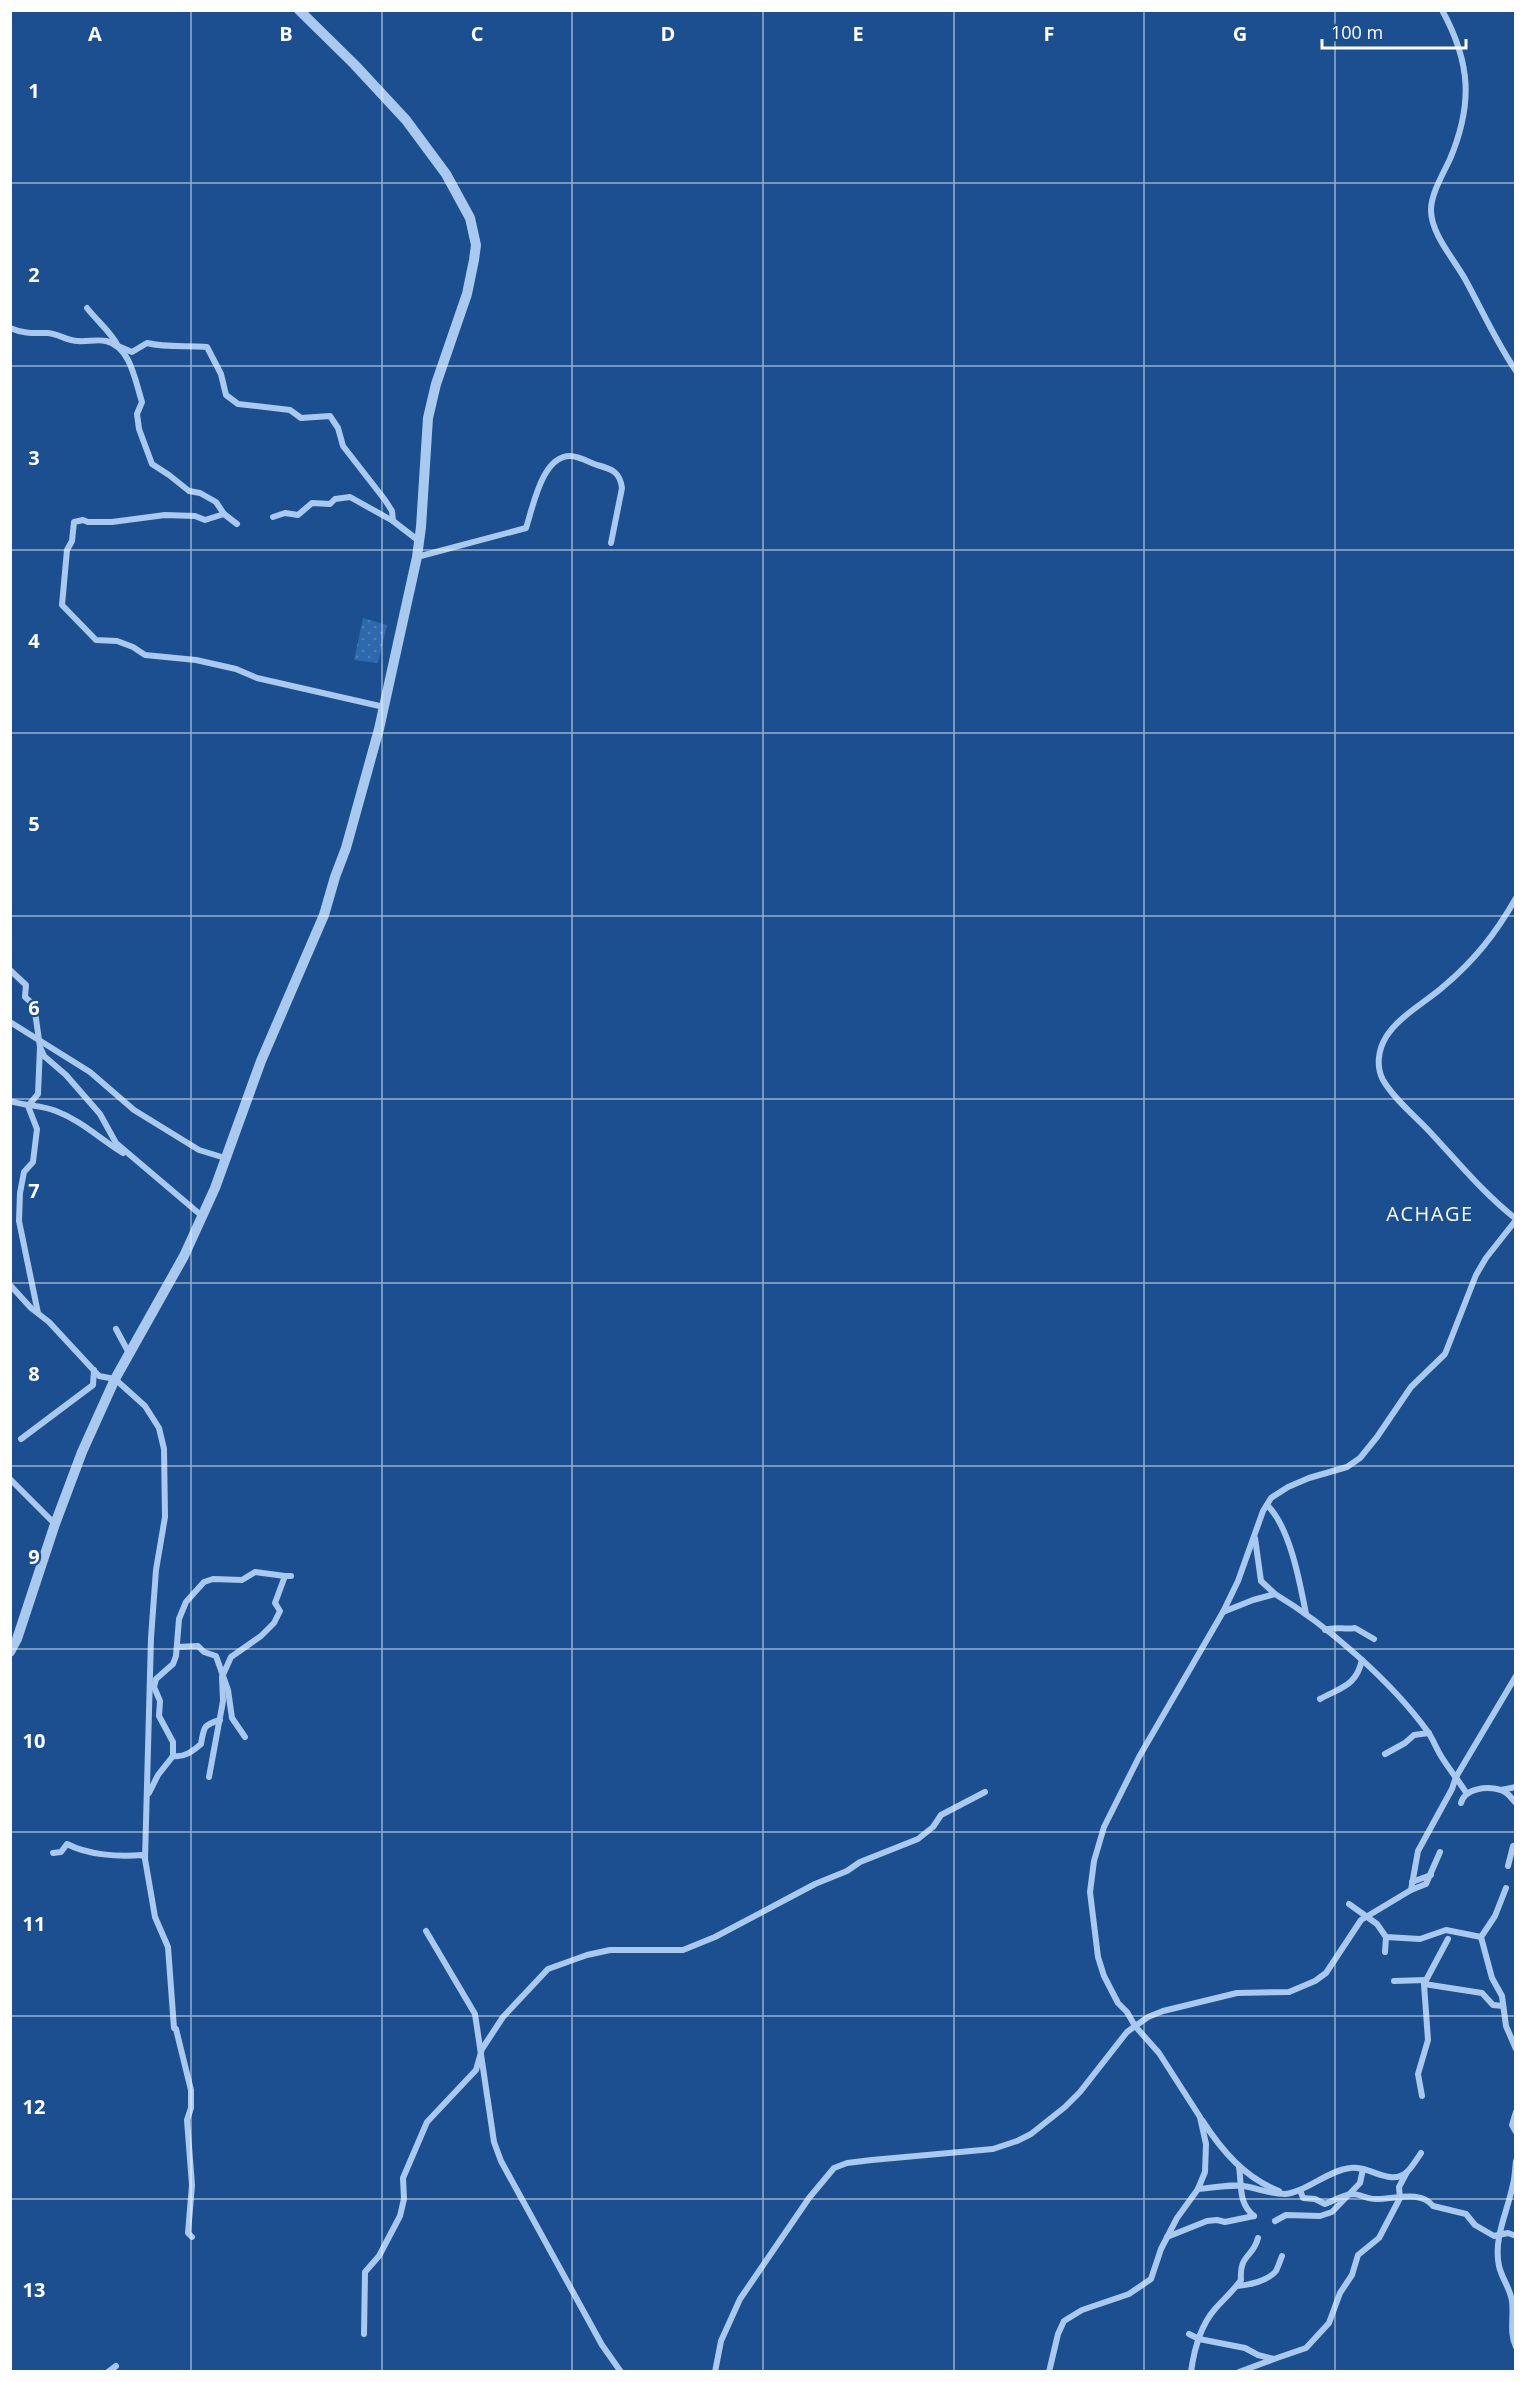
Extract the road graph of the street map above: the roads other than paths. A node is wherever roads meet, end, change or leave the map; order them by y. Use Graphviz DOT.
graph roads {
  1 [pos="299,10"];
  2 [pos="1442,10"];
  3 [pos="87,308"];
  4 [pos="10,328"];
  5 [pos="118,346"];
  6 [pos="1515,371"];
  7 [pos="224,514"];
  8 [pos="273,517"];
  9 [pos="393,521"];
  10 [pos="237,524"];
  11 [pos="419,541"];
  12 [pos="611,543"];
  13 [pos="417,557"];
  14 [pos="384,707"];
  15 [pos="1515,898"];
  16 [pos="10,970"];
  17 [pos="10,1022"];
  18 [pos="39,1038"];
  19 [pos="40,1047"];
  20 [pos="10,1101"];
  21 [pos="28,1106"];
  22 [pos="225,1158"];
  23 [pos="141,1165"];
  24 [pos="202,1216"];
  25 [pos="1515,1219"];
  26 [pos="10,1285"];
  27 [pos="14,1292"];
  28 [pos="38,1313"];
  29 [pos="116,1329"];
  30 [pos="130,1355"];
  31 [pos="94,1370"];
  32 [pos="115,1379"];
  33 [pos="21,1439"];
  34 [pos="10,1479"];
  35 [pos="1267,1505"];
  36 [pos="55,1524"];
  37 [pos="1254,1537"];
  38 [pos="1275,1594"];
  39 [pos="1222,1612"];
  40 [pos="1306,1614"];
  41 [pos="1325,1630"];
  42 [pos="14,1638"];
  43 [pos="1374,1639"];
  44 [pos="177,1647"];
  45 [pos="10,1652"];
  46 [pos="1362,1659"];
  47 [pos="223,1676"];
  48 [pos="1515,1676"];
  49 [pos="1320,1699"];
  50 [pos="220,1720"];
  51 [pos="1429,1733"];
  52 [pos="245,1737"];
  53 [pos="1385,1754"];
  54 [pos="173,1756"];
  55 [pos="209,1777"];
  56 [pos="1456,1777"];
  57 [pos="1515,1787"];
  58 [pos="1500,1790"];
  59 [pos="985,1792"];
  60 [pos="1467,1794"];
  61 [pos="147,1796"];
  62 [pos="1461,1803"];
  63 [pos="1515,1803"];
  64 [pos="1515,1845"];
  65 [pos="52,1852"];
  66 [pos="1440,1852"];
  67 [pos="145,1859"];
  68 [pos="1508,1866"];
  69 [pos="1431,1875"];
  70 [pos="1412,1882"];
  71 [pos="1506,1888"];
  72 [pos="1411,1890"];
  73 [pos="1349,1904"];
  74 [pos="1368,1917"];
  75 [pos="426,1931"];
  76 [pos="1386,1937"];
  77 [pos="1481,1937"];
  78 [pos="1448,1939"];
  79 [pos="1384,1953"];
  80 [pos="1394,1981"];
  81 [pos="1425,1982"];
  82 [pos="1503,2006"];
  83 [pos="1135,2026"];
  84 [pos="482,2049"];
  85 [pos="1515,2049"];
  86 [pos="1422,2096"];
  87 [pos="1515,2112"];
  88 [pos="1200,2117"];
  89 [pos="1515,2132"];
  90 [pos="1421,2154"];
  91 [pos="1515,2161"];
  92 [pos="1239,2166"];
  93 [pos="1364,2169"];
  94 [pos="1407,2172"];
  95 [pos="1242,2187"];
  96 [pos="1198,2189"];
  97 [pos="1300,2190"];
  98 [pos="1287,2194"];
  99 [pos="1350,2194"];
  100 [pos="1400,2198"];
  101 [pos="1275,2221"];
  102 [pos="1501,2235"];
  103 [pos="1515,2236"];
  104 [pos="192,2237"];
  105 [pos="1167,2237"];
  106 [pos="1258,2238"];
  107 [pos="1282,2256"];
  108 [pos="1237,2286"];
  109 [pos="364,2334"];
  110 [pos="1190,2334"];
  111 [pos="1199,2338"];
  112 [pos="1515,2348"];
  113 [pos="1274,2359"];
  114 [pos="116,2366"];
  115 [pos="108,2372"];
  116 [pos="621,2372"];
  117 [pos="715,2372"];
  118 [pos="1049,2372"];
  119 [pos="1191,2372"];
  120 [pos="1239,2372"];
  1 -- 11 [label="street"];
  2 -- 6 [label="street"];
  3 -- 5 [label="street"];
  4 -- 5 [label="street"];
  5 -- 7 [label="street"];
  5 -- 9 [label="street"];
  7 -- 10 [label="street"];
  7 -- 14 [label="street"];
  8 -- 9 [label="street"];
  9 -- 11 [label="street"];
  11 -- 13 [label="street"];
  12 -- 13 [label="street"];
  13 -- 14 [label="street"];
  14 -- 22 [label="street"];
  15 -- 25 [label="street"];
  16 -- 18 [label="street"];
  17 -- 18 [label="street"];
  18 -- 19 [label="street"];
  18 -- 22 [label="street"];
  19 -- 21 [label="street"];
  19 -- 23 [label="street"];
  20 -- 21 [label="street"];
  21 -- 23 [label="street"];
  21 -- 28 [label="street"];
  22 -- 24 [label="street"];
  23 -- 24 [label="street"];
  24 -- 30 [label="street"];
  25 -- 35 [label="street"];
  26 -- 27 [label="street"];
  27 -- 28 [label="street"];
  28 -- 31 [label="street"];
  29 -- 30 [label="street"];
  30 -- 32 [label="street"];
  31 -- 32 [label="street"];
  31 -- 33 [label="street"];
  32 -- 36 [label="street"];
  32 -- 61 [label="street"];
  34 -- 36 [label="street"];
  35 -- 37 [label="street"];
  35 -- 40 [label="street"];
  36 -- 42 [label="street"];
  37 -- 38 [label="street"];
  37 -- 39 [label="street"];
  38 -- 39 [label="street"];
  38 -- 40 [label="street"];
  39 -- 83 [label="street"];
  40 -- 41 [label="street"];
  41 -- 43 [label="street"];
  41 -- 46 [label="street"];
  42 -- 45 [label="street"];
  44 -- 47 [label="street"];
  44 -- 47 [label="street"];
  44 -- 54 [label="street"];
  46 -- 49 [label="street"];
  46 -- 51 [label="street"];
  47 -- 50 [label="street"];
  47 -- 52 [label="street"];
  48 -- 56 [label="street"];
  50 -- 54 [label="street"];
  50 -- 55 [label="street"];
  51 -- 53 [label="street"];
  51 -- 56 [label="street"];
  54 -- 61 [label="street"];
  56 -- 60 [label="street"];
  56 -- 70 [label="street"];
  57 -- 58 [label="street"];
  58 -- 60 [label="street"];
  58 -- 63 [label="street"];
  59 -- 84 [label="street"];
  60 -- 62 [label="street"];
  61 -- 67 [label="street"];
  64 -- 68 [label="street"];
  65 -- 67 [label="street"];
  66 -- 69 [label="street"];
  67 -- 104 [label="street"];
  69 -- 70 [label="street"];
  69 -- 72 [label="street"];
  70 -- 72 [label="street"];
  71 -- 77 [label="street"];
  72 -- 74 [label="street"];
  73 -- 74 [label="street"];
  74 -- 76 [label="street"];
  74 -- 83 [label="street"];
  75 -- 84 [label="street"];
  76 -- 77 [label="street"];
  76 -- 79 [label="street"];
  77 -- 82 [label="street"];
  78 -- 81 [label="street"];
  80 -- 81 [label="street"];
  81 -- 82 [label="street"];
  81 -- 86 [label="street"];
  82 -- 85 [label="street"];
  83 -- 88 [label="street"];
  83 -- 117 [label="street"];
  84 -- 109 [label="street"];
  84 -- 116 [label="street"];
  87 -- 89 [label="street"];
  88 -- 92 [label="street"];
  88 -- 96 [label="street"];
  90 -- 94 [label="street"];
  91 -- 102 [label="street"];
  92 -- 95 [label="street"];
  92 -- 98 [label="street"];
  93 -- 94 [label="street"];
  93 -- 97 [label="street"];
  93 -- 99 [label="street"];
  94 -- 100 [label="street"];
  95 -- 96 [label="street"];
  95 -- 98 [label="street"];
  95 -- 105 [label="street"];
  96 -- 105 [label="street"];
  97 -- 98 [label="street"];
  97 -- 99 [label="street"];
  99 -- 100 [label="street"];
  99 -- 101 [label="street"];
  100 -- 102 [label="street"];
  100 -- 113 [label="street"];
  102 -- 103 [label="street"];
  102 -- 112 [label="street"];
  105 -- 118 [label="street"];
  106 -- 108 [label="street"];
  107 -- 108 [label="street"];
  108 -- 111 [label="street"];
  110 -- 111 [label="street"];
  111 -- 113 [label="street"];
  111 -- 119 [label="street"];
  113 -- 120 [label="street"];
  114 -- 115 [label="street"];
}
